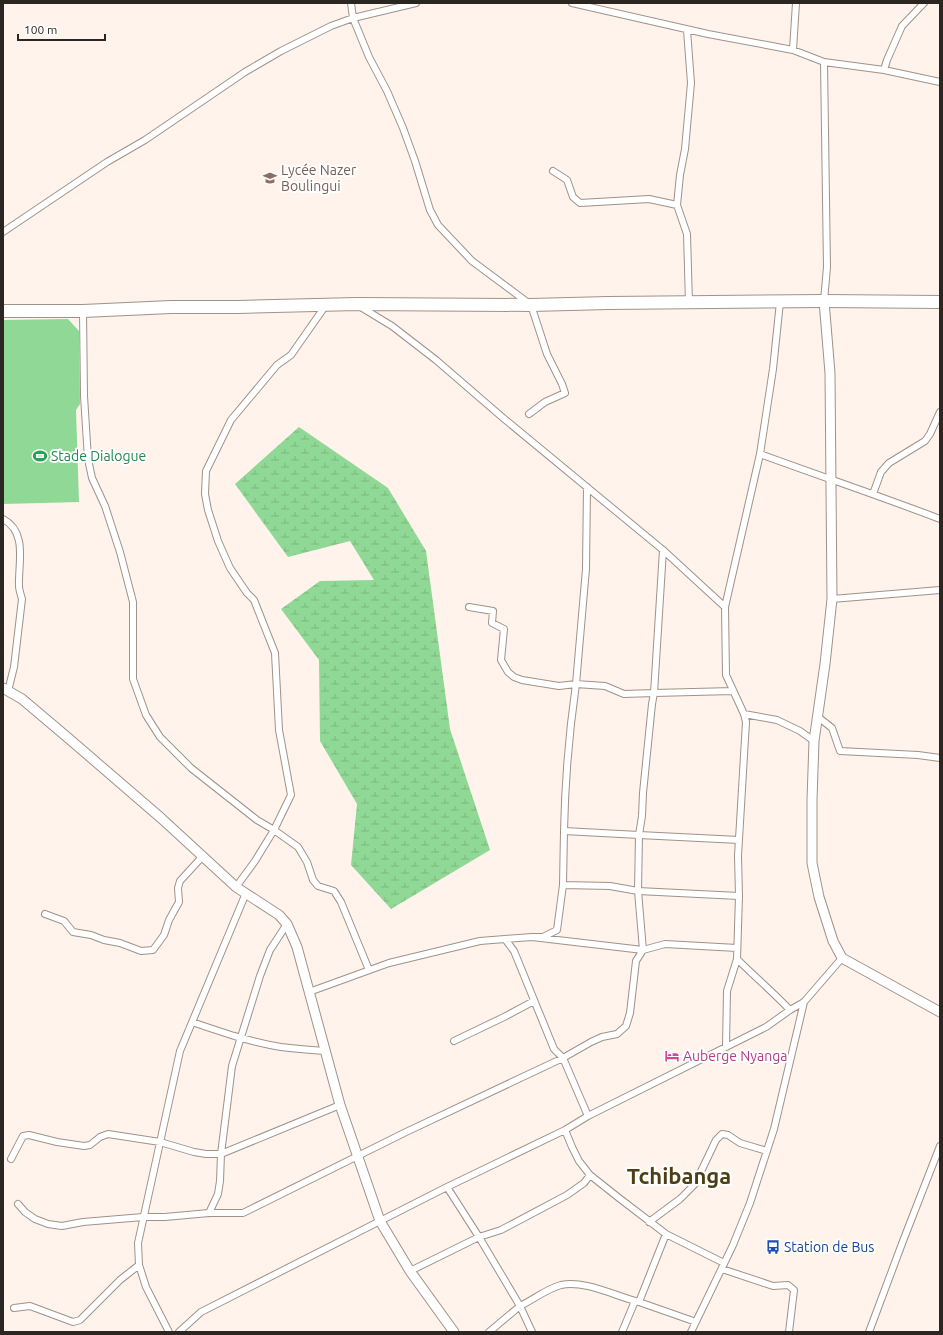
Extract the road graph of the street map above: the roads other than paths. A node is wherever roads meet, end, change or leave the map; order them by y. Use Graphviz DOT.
graph roads {
  1 [pos="351,3"];
  2 [pos="416,3"];
  3 [pos="572,3"];
  4 [pos="796,3"];
  5 [pos="924,3"];
  6 [pos="353,18"];
  7 [pos="687,30"];
  8 [pos="793,50"];
  9 [pos="824,62"];
  10 [pos="884,70"];
  11 [pos="940,82"];
  12 [pos="553,171"];
  13 [pos="676,205"];
  14 [pos="3,232"];
  15 [pos="824,301"];
  16 [pos="780,302"];
  17 [pos="940,302"];
  18 [pos="689,303"];
  19 [pos="357,304"];
  20 [pos="326,305"];
  21 [pos="531,305"];
  22 [pos="3,311"];
  23 [pos="82,311"];
  24 [pos="940,412"];
  25 [pos="529,414"];
  26 [pos="760,454"];
  27 [pos="831,481"];
  28 [pos="587,487"];
  29 [pos="873,494"];
  30 [pos="940,518"];
  31 [pos="3,519"];
  32 [pos="663,550"];
  33 [pos="940,590"];
  34 [pos="832,599"];
  35 [pos="725,606"];
  36 [pos="469,607"];
  37 [pos="576,684"];
  38 [pos="6,689"];
  39 [pos="733,691"];
  40 [pos="654,693"];
  41 [pos="744,714"];
  42 [pos="818,717"];
  43 [pos="814,741"];
  44 [pos="940,758"];
  45 [pos="274,830"];
  46 [pos="564,831"];
  47 [pos="639,835"];
  48 [pos="739,840"];
  49 [pos="202,857"];
  50 [pos="563,885"];
  51 [pos="236,887"];
  52 [pos="638,891"];
  53 [pos="246,894"];
  54 [pos="739,896"];
  55 [pos="45,914"];
  56 [pos="287,924"];
  57 [pos="532,938"];
  58 [pos="505,939"];
  59 [pos="737,948"];
  60 [pos="643,950"];
  61 [pos="842,958"];
  62 [pos="737,959"];
  63 [pos="370,970"];
  64 [pos="308,992"];
  65 [pos="534,1001"];
  66 [pos="804,1002"];
  67 [pos="790,1010"];
  68 [pos="940,1012"];
  69 [pos="192,1022"];
  70 [pos="240,1038"];
  71 [pos="454,1041"];
  72 [pos="726,1047"];
  73 [pos="325,1051"];
  74 [pos="563,1058"];
  75 [pos="340,1105"];
  76 [pos="588,1116"];
  77 [pos="565,1130"];
  78 [pos="160,1142"];
  79 [pos="940,1146"];
  80 [pos="767,1151"];
  81 [pos="221,1154"];
  82 [pos="357,1156"];
  83 [pos="11,1158"];
  84 [pos="590,1175"];
  85 [pos="447,1187"];
  86 [pos="18,1204"];
  87 [pos="209,1213"];
  88 [pos="143,1217"];
  89 [pos="380,1221"];
  90 [pos="649,1222"];
  91 [pos="666,1234"];
  92 [pos="479,1237"];
  93 [pos="139,1265"];
  94 [pos="723,1266"];
  95 [pos="410,1271"];
  96 [pos="637,1301"];
  97 [pos="520,1306"];
  98 [pos="14,1308"];
  99 [pos="696,1322"];
  100 [pos="452,1331"];
  101 [pos="169,1332"];
  102 [pos="179,1332"];
  103 [pos="489,1332"];
  104 [pos="532,1332"];
  105 [pos="622,1332"];
  106 [pos="691,1332"];
  107 [pos="789,1332"];
  108 [pos="870,1332"];
  1 -- 6 [label="street"];
  2 -- 6 [label="street"];
  3 -- 7 [label="street"];
  4 -- 8 [label="street"];
  5 -- 10 [label="street"];
  6 -- 14 [label="street"];
  6 -- 21 [label="street"];
  7 -- 8 [label="street"];
  7 -- 13 [label="street"];
  8 -- 9 [label="street"];
  9 -- 10 [label="street"];
  9 -- 15 [label="street"];
  10 -- 11 [label="street"];
  12 -- 13 [label="street"];
  13 -- 18 [label="street"];
  15 -- 16 [label="highway"];
  15 -- 17 [label="highway"];
  15 -- 27 [label="main road"];
  16 -- 18 [label="highway"];
  16 -- 26 [label="street"];
  18 -- 21 [label="highway"];
  19 -- 20 [label="highway"];
  19 -- 21 [label="highway"];
  19 -- 28 [label="street"];
  20 -- 23 [label="highway"];
  20 -- 45 [label="street"];
  21 -- 25 [label="street"];
  22 -- 23 [label="highway"];
  23 -- 45 [label="street"];
  24 -- 29 [label="street"];
  26 -- 27 [label="street"];
  26 -- 35 [label="street"];
  27 -- 29 [label="street"];
  27 -- 34 [label="main road"];
  28 -- 32 [label="street"];
  28 -- 37 [label="street"];
  29 -- 30 [label="street"];
  31 -- 38 [label="street"];
  32 -- 35 [label="street"];
  32 -- 40 [label="street"];
  33 -- 34 [label="street"];
  34 -- 42 [label="main road"];
  35 -- 39 [label="street"];
  36 -- 37 [label="street"];
  37 -- 40 [label="street"];
  37 -- 46 [label="street"];
  38 -- 49 [label="main road"];
  39 -- 40 [label="street"];
  39 -- 41 [label="street"];
  40 -- 47 [label="street"];
  41 -- 43 [label="street"];
  41 -- 48 [label="street"];
  42 -- 43 [label="main road"];
  42 -- 44 [label="street"];
  43 -- 61 [label="main road"];
  45 -- 51 [label="street"];
  45 -- 63 [label="street"];
  46 -- 47 [label="street"];
  46 -- 50 [label="street"];
  47 -- 48 [label="street"];
  47 -- 52 [label="street"];
  48 -- 54 [label="street"];
  49 -- 51 [label="main road"];
  49 -- 55 [label="street"];
  50 -- 52 [label="street"];
  50 -- 57 [label="street"];
  51 -- 53 [label="main road"];
  52 -- 54 [label="street"];
  52 -- 60 [label="street"];
  53 -- 56 [label="main road"];
  53 -- 69 [label="street"];
  54 -- 59 [label="street"];
  56 -- 64 [label="main road"];
  56 -- 70 [label="street"];
  57 -- 58 [label="street"];
  57 -- 60 [label="street"];
  58 -- 63 [label="street"];
  58 -- 65 [label="street"];
  59 -- 60 [label="street"];
  59 -- 62 [label="street"];
  60 -- 74 [label="street"];
  61 -- 66 [label="street"];
  61 -- 68 [label="main road"];
  62 -- 67 [label="street"];
  62 -- 72 [label="street"];
  63 -- 64 [label="street"];
  64 -- 73 [label="main road"];
  65 -- 71 [label="street"];
  65 -- 74 [label="street"];
  66 -- 67 [label="street"];
  66 -- 80 [label="street"];
  67 -- 72 [label="street"];
  69 -- 70 [label="street"];
  69 -- 78 [label="street"];
  70 -- 73 [label="street"];
  70 -- 81 [label="street"];
  72 -- 76 [label="street"];
  73 -- 75 [label="main road"];
  74 -- 76 [label="street"];
  74 -- 82 [label="street"];
  75 -- 81 [label="street"];
  75 -- 82 [label="main road"];
  76 -- 77 [label="street"];
  77 -- 84 [label="street"];
  77 -- 85 [label="street"];
  78 -- 81 [label="street"];
  78 -- 83 [label="street"];
  78 -- 88 [label="street"];
  79 -- 108 [label="street"];
  80 -- 90 [label="street"];
  80 -- 94 [label="street"];
  81 -- 87 [label="street"];
  82 -- 87 [label="street"];
  82 -- 89 [label="main road"];
  84 -- 90 [label="street"];
  84 -- 92 [label="street"];
  85 -- 89 [label="street"];
  85 -- 92 [label="street"];
  86 -- 88 [label="street"];
  87 -- 88 [label="street"];
  88 -- 93 [label="street"];
  89 -- 95 [label="main road"];
  89 -- 102 [label="street"];
  90 -- 91 [label="street"];
  91 -- 94 [label="street"];
  91 -- 96 [label="street"];
  92 -- 95 [label="street"];
  92 -- 97 [label="street"];
  93 -- 98 [label="street"];
  93 -- 101 [label="street"];
  94 -- 99 [label="street"];
  94 -- 107 [label="street"];
  95 -- 100 [label="main road"];
  96 -- 97 [label="street"];
  96 -- 99 [label="street"];
  96 -- 105 [label="street"];
  97 -- 103 [label="street"];
  97 -- 104 [label="street"];
  99 -- 106 [label="street"];
}
